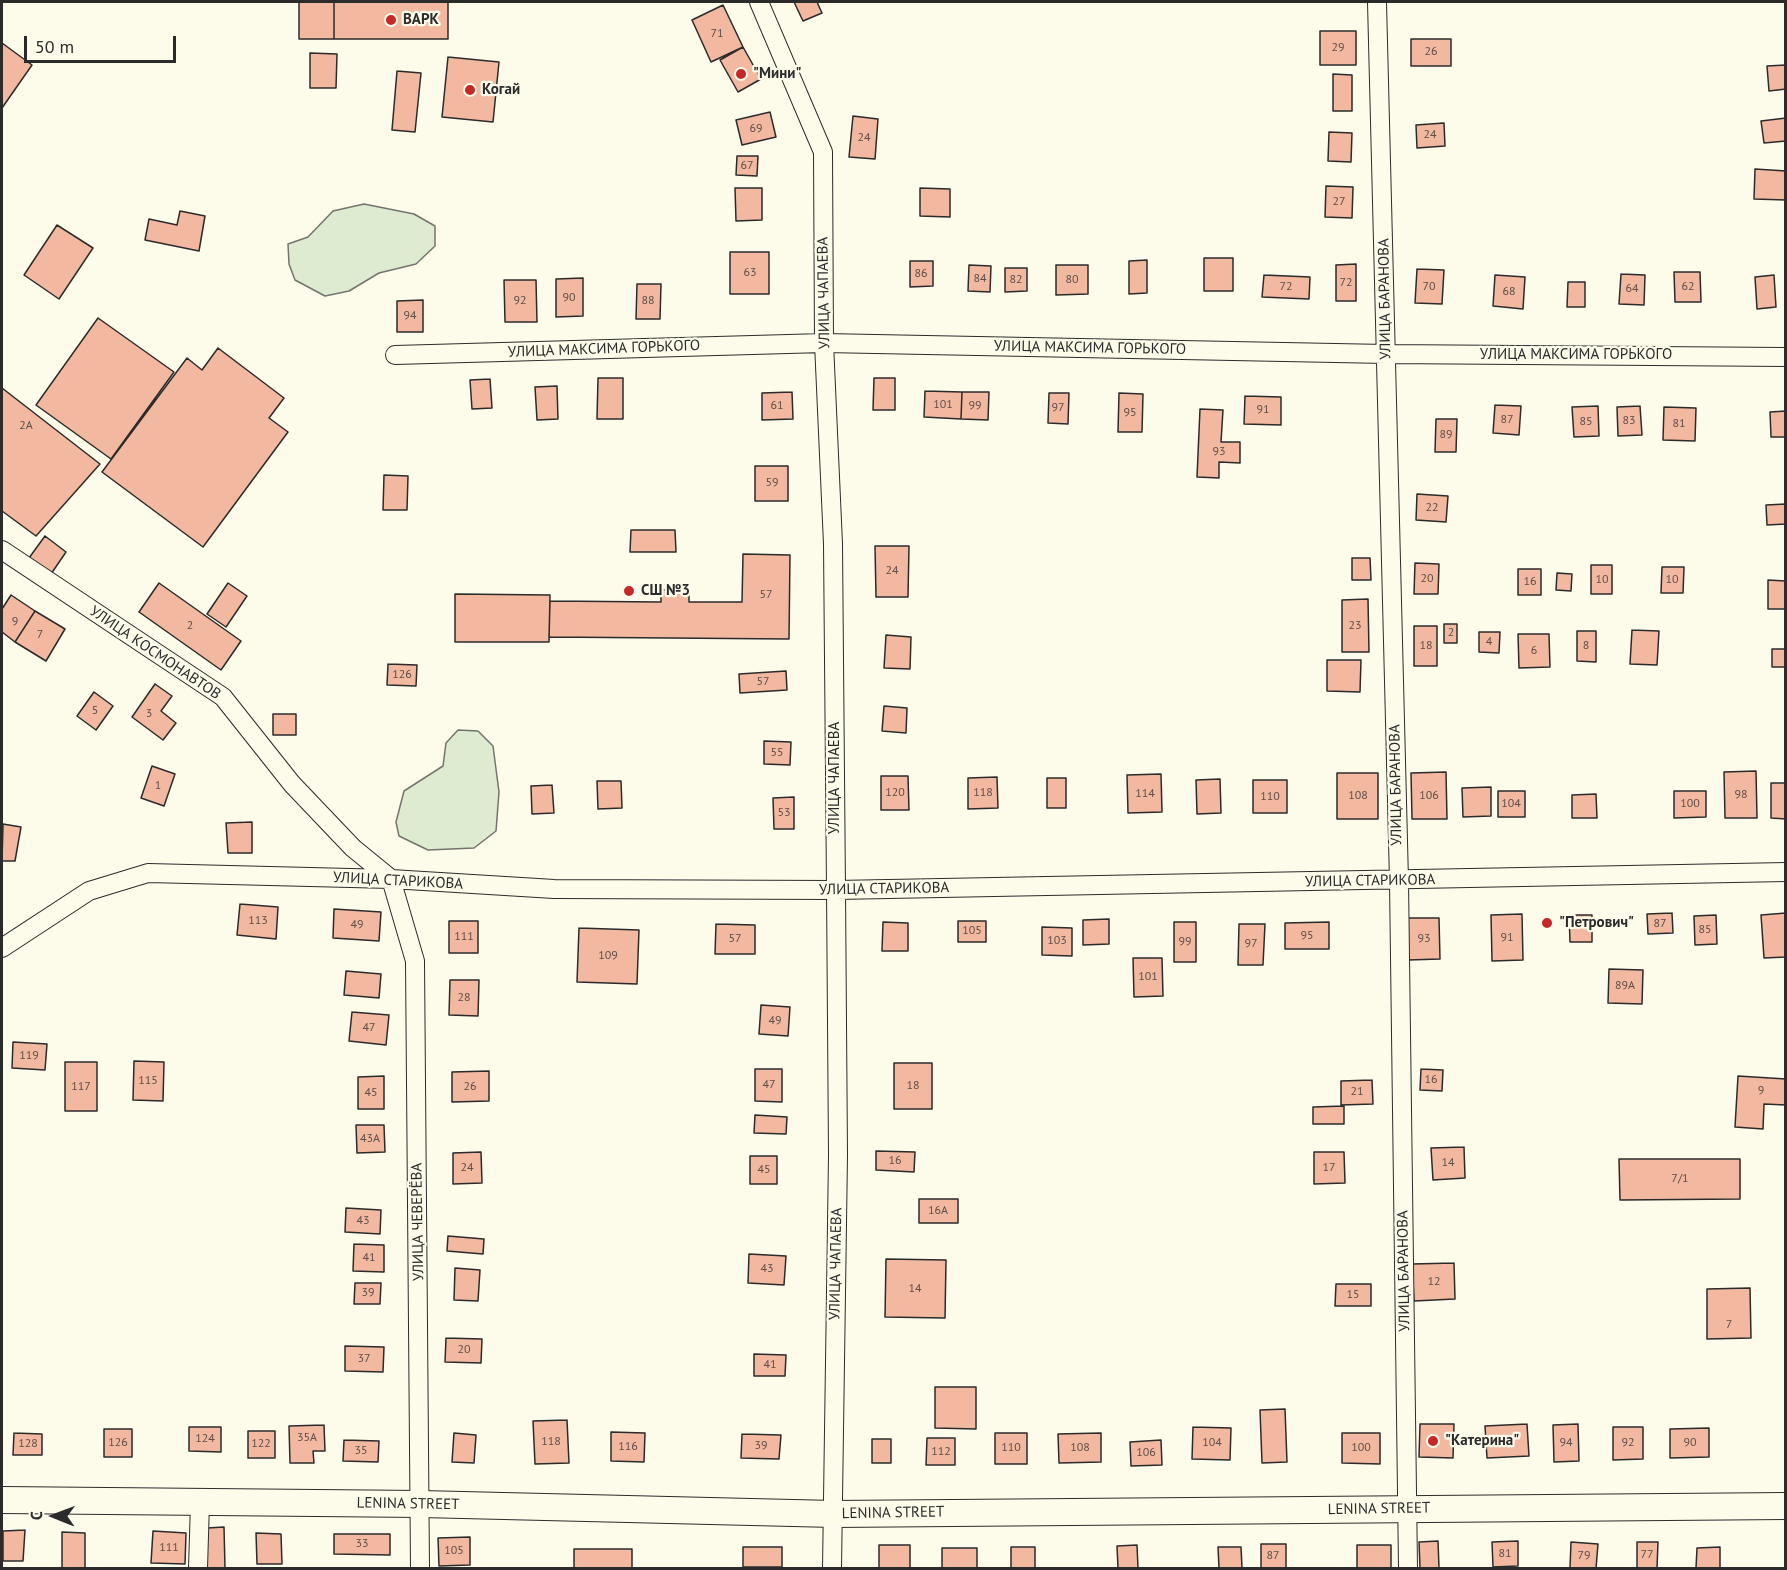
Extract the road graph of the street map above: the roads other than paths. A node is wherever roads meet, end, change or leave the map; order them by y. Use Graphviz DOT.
graph roads {
  1 [pos="759,2"];
  2 [pos="1377,2"];
  3 [pos="824,343"];
  4 [pos="1386,354"];
  5 [pos="395,355"];
  6 [pos="1785,357"];
  7 [pos="2,550"];
  8 [pos="1785,872"];
  9 [pos="391,879"];
  10 [pos="1399,881"];
  11 [pos="836,890"];
  12 [pos="2,948"];
  13 [pos="2,1500"];
  14 [pos="200,1503"];
  15 [pos="421,1504"];
  16 [pos="1785,1506"];
  17 [pos="1407,1509"];
  18 [pos="834,1514"];
  19 [pos="198,1569"];
  20 [pos="420,1569"];
  21 [pos="832,1569"];
  22 [pos="1408,1569"];
  1 -- 3 [label="street, УЛИЦА ЧАПАЕВА"];
  2 -- 4 [label="street, УЛИЦА БАРАНОВА"];
  3 -- 4 [label="street, УЛИЦА МАКСИМА ГОРЬКОГО"];
  3 -- 5 [label="street, УЛИЦА МАКСИМА ГОРЬКОГО"];
  3 -- 11 [label="street, УЛИЦА ЧАПАЕВА"];
  4 -- 6 [label="street, УЛИЦА МАКСИМА ГОРЬКОГО"];
  4 -- 10 [label="street, УЛИЦА БАРАНОВА"];
  7 -- 9 [label="street, УЛИЦА КОСМОНАВТОВ"];
  8 -- 10 [label="street, УЛИЦА СТАРИКОВА"];
  9 -- 11 [label="street, УЛИЦА СТАРИКОВА"];
  9 -- 12 [label="street, УЛИЦА СТАРИКОВА"];
  9 -- 15 [label="street, УЛИЦА ЧЕВЕРЁВА"];
  10 -- 11 [label="street, УЛИЦА СТАРИКОВА"];
  10 -- 17 [label="street, УЛИЦА БАРАНОВА"];
  11 -- 18 [label="street, УЛИЦА ЧАПАЕВА"];
  13 -- 14 [label="street, LENINA STREET"];
  14 -- 15 [label="street, LENINA STREET"];
  14 -- 19 [label="street"];
  15 -- 18 [label="street, LENINA STREET"];
  15 -- 20 [label="street, УЛИЦА ЧЕВЕРЁВА"];
  16 -- 17 [label="street, LENINA STREET"];
  17 -- 18 [label="street, LENINA STREET"];
  17 -- 22 [label="street, УЛИЦА БАРАНОВА"];
  18 -- 21 [label="street, УЛИЦА ЧАПАЕВА"];
}
